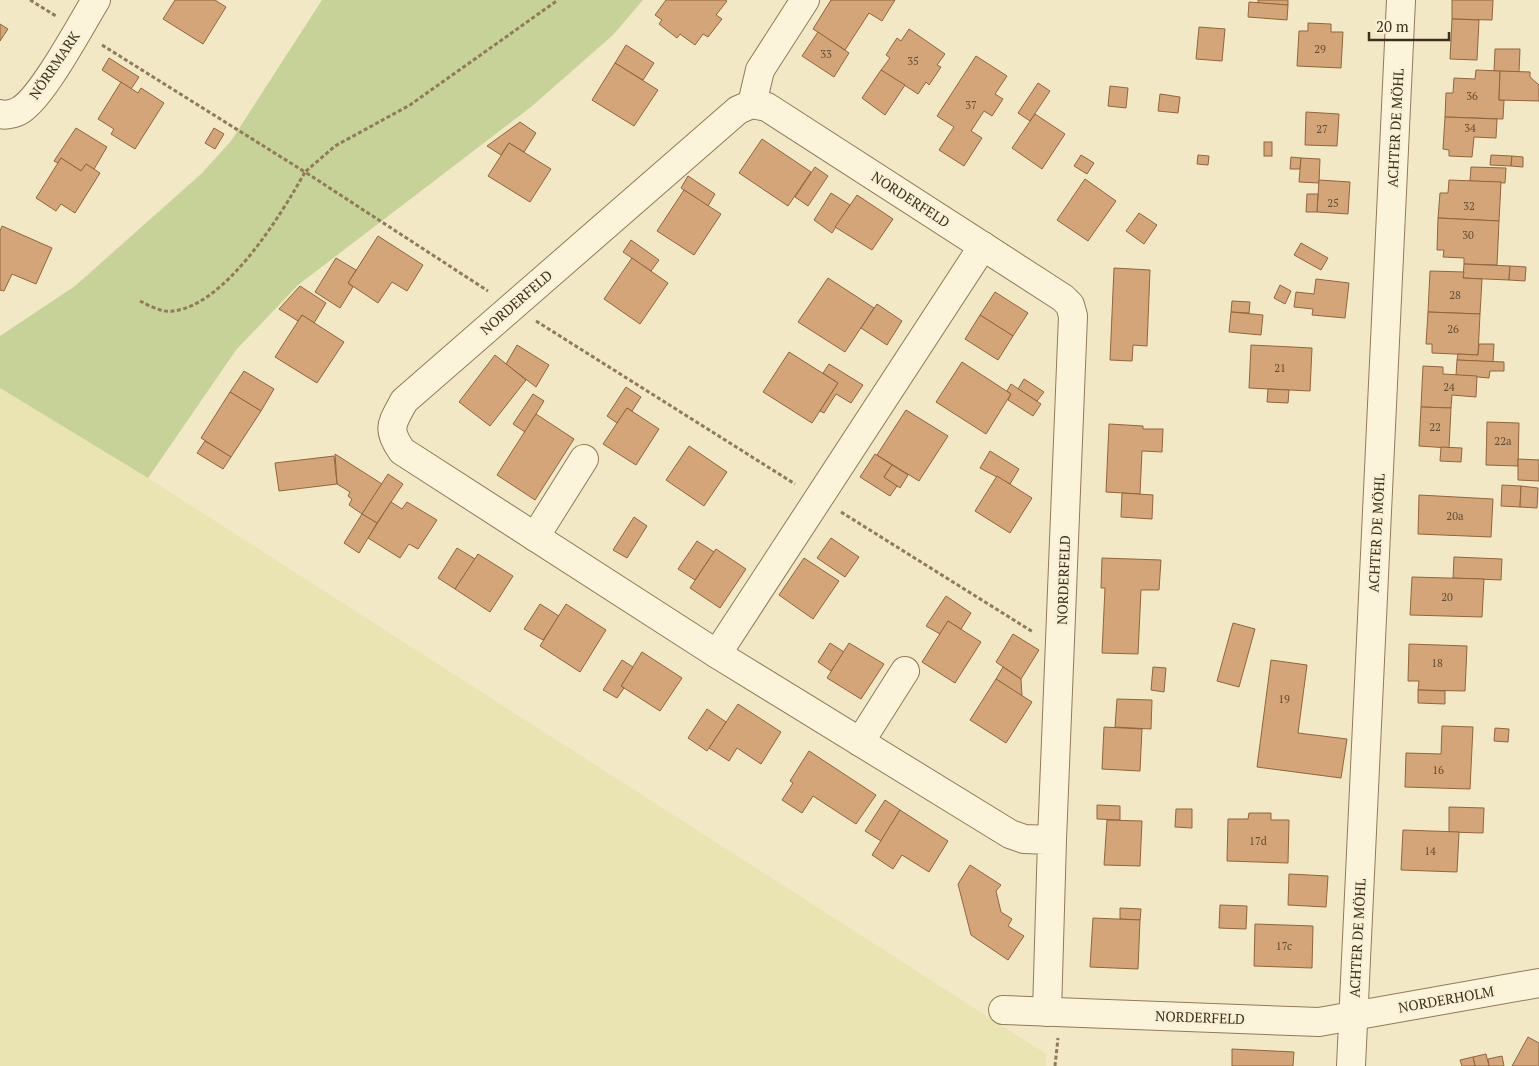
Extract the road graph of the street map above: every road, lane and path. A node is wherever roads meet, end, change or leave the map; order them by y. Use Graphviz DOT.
graph roads {
  1 [pos="96,0"];
  2 [pos="558,0"];
  3 [pos="805,0"];
  4 [pos="1401,0"];
  5 [pos="77,30"];
  6 [pos="752,104"];
  7 [pos="0,114"];
  8 [pos="305,172"];
  9 [pos="983,246"];
  10 [pos="140,301"];
  11 [pos="512,306"];
  12 [pos="584,459"];
  13 [pos="818,498"];
  14 [pos="535,537"];
  15 [pos="1061,650"];
  16 [pos="717,654"];
  17 [pos="905,671"];
  18 [pos="860,742"];
  19 [pos="1052,840"];
  20 [pos="1539,983"];
  21 [pos="1003,1010"];
  22 [pos="1047,1012"];
  23 [pos="1353,1017"];
  24 [pos="1351,1066"];
  1 -- 5 [label="street, NÖRRMARK"];
  2 -- 8 [label="path"];
  3 -- 6 [label="street"];
  4 -- 23 [label="street, ACHTER DE MÖHL"];
  5 -- 7 [label="street, NÖRRMARK"];
  5 -- 8 [label="path"];
  6 -- 9 [label="street, NORDERFELD"];
  6 -- 11 [label="street, NORDERFELD"];
  8 -- 10 [label="path"];
  8 -- 11 [label="path"];
  9 -- 13 [label="street"];
  9 -- 15 [label="street, NORDERFELD"];
  11 -- 13 [label="path"];
  11 -- 14 [label="street, NORDERFELD"];
  12 -- 14 [label="street"];
  13 -- 15 [label="path"];
  13 -- 16 [label="street"];
  14 -- 16 [label="street, NORDERFELD"];
  15 -- 19 [label="street, NORDERFELD"];
  16 -- 18 [label="street, NORDERFELD"];
  17 -- 18 [label="street"];
  18 -- 19 [label="street, NORDERFELD"];
  19 -- 22 [label="street, NORDERFELD"];
  20 -- 23 [label="street, NORDERHOLM"];
  21 -- 22 [label="street, NORDERFELD"];
  22 -- 23 [label="street, NORDERFELD"];
  23 -- 24 [label="street, ACHTER DE MÖHL"];
}
